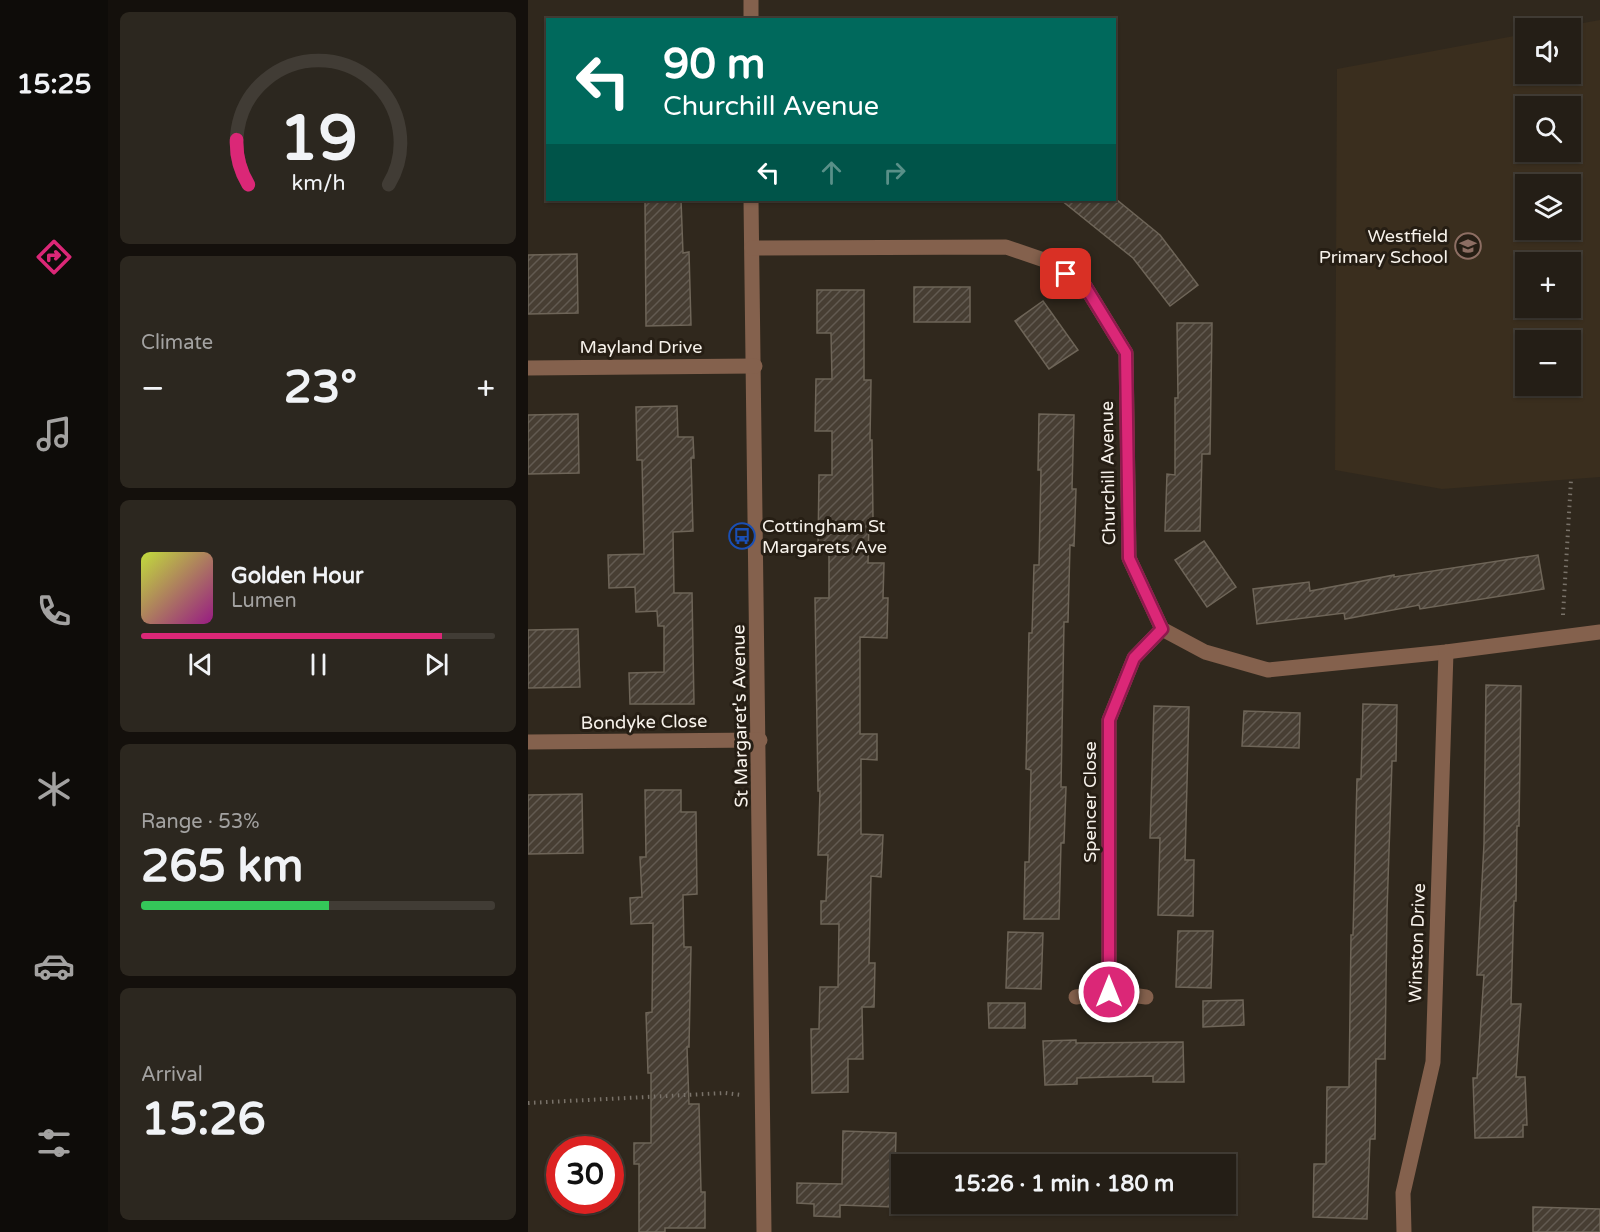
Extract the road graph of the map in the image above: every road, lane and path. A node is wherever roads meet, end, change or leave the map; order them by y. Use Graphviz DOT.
graph roads {
  1 [pos="751,0"];
  2 [pos="751,18"];
  3 [pos="751,201"];
  4 [pos="752,248"];
  5 [pos="755,366"];
  6 [pos="528,368"];
  7 [pos="1571,480"];
  8 [pos="1162,629"];
  9 [pos="1600,632"];
  10 [pos="1562,637"];
  11 [pos="1446,652"];
  12 [pos="760,740"];
  13 [pos="528,742"];
  14 [pos="1109,992"];
  15 [pos="1076,997"];
  16 [pos="1146,997"];
  17 [pos="763,1097"];
  18 [pos="528,1103"];
  19 [pos="764,1232"];
  20 [pos="1404,1232"];
  1 -- 2 [label="street"];
  3 -- 4 [label="street, St Margaret's Avenue"];
  4 -- 5 [label="street, St Margaret's Avenue"];
  4 -- 8 [label="street, Churchill Avenue"];
  5 -- 6 [label="street, Mayland Drive"];
  5 -- 12 [label="street, St Margaret's Avenue"];
  7 -- 10 [label="path"];
  8 -- 11 [label="street"];
  8 -- 14 [label="street, Spencer Close"];
  9 -- 10 [label="street"];
  10 -- 11 [label="street"];
  11 -- 20 [label="street, Winston Drive"];
  12 -- 13 [label="street, Bondyke Close"];
  12 -- 17 [label="street, St Margaret's Avenue"];
  14 -- 15 [label="street"];
  14 -- 16 [label="street"];
  17 -- 18 [label="path"];
  17 -- 19 [label="street, St Margaret's Avenue"];
}
